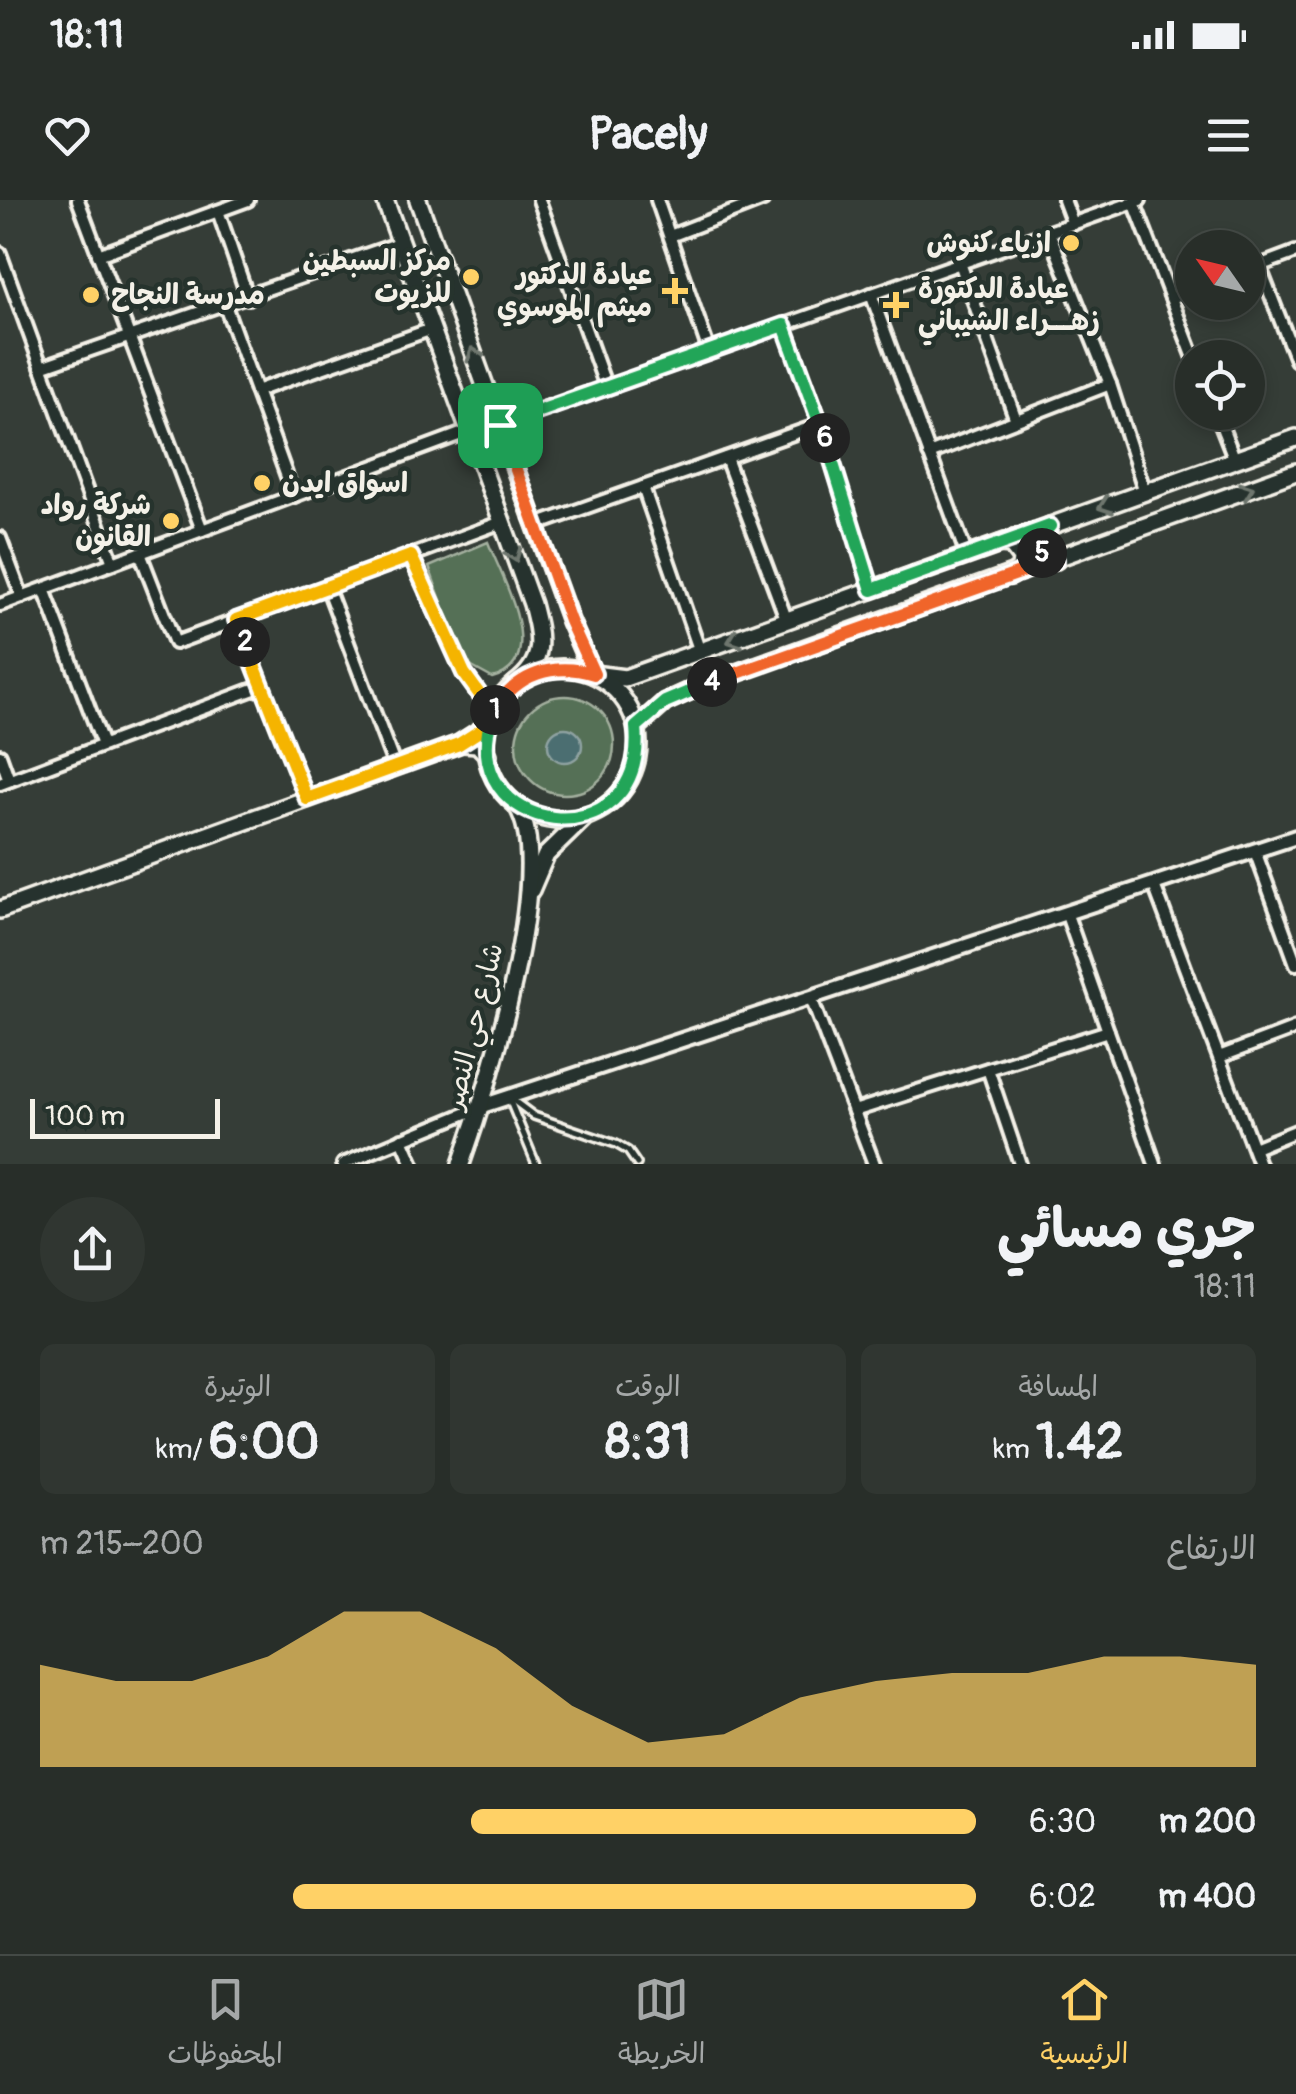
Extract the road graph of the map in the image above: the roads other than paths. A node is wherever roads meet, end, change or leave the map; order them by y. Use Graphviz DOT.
graph roads {
  1 [pos="78,200"];
  2 [pos="248,200"];
  3 [pos="385,200"];
  4 [pos="418,200"];
  5 [pos="539,200"];
  6 [pos="658,200"];
  7 [pos="764,200"];
  8 [pos="1064,200"];
  9 [pos="1137,201"];
  10 [pos="218,211"];
  11 [pos="1073,224"];
  12 [pos="1050,232"];
  13 [pos="670,236"];
  14 [pos="400,243"];
  15 [pos="1296,252"];
  16 [pos="0,254"];
  17 [pos="98,255"];
  18 [pos="960,263"];
  19 [pos="1265,263"];
  20 [pos="2,266"];
  21 [pos="1265,293"];
  22 [pos="871,294"];
  23 [pos="1175,296"];
  24 [pos="248,298"];
  25 [pos="1171,298"];
  26 [pos="225,305"];
  27 [pos="784,325"];
  28 [pos="432,329"];
  29 [pos="129,338"];
  30 [pos="1187,340"];
  31 [pos="709,351"];
  32 [pos="1296,360"];
  33 [pos="42,367"];
  34 [pos="1110,384"];
  35 [pos="606,388"];
  36 [pos="256,391"];
  37 [pos="1016,420"];
  38 [pos="820,424"];
  39 [pos="500,425"];
  40 [pos="1223,430"];
  41 [pos="469,431"];
  42 [pos="1296,438"];
  43 [pos="929,454"];
  44 [pos="726,458"];
  45 [pos="1235,460"];
  46 [pos="1296,472"];
  47 [pos="643,487"];
  48 [pos="1144,492"];
  49 [pos="294,496"];
  50 [pos="502,522"];
  51 [pos="536,525"];
  52 [pos="1050,526"];
  53 [pos="202,530"];
  54 [pos="0,538"];
  55 [pos="1000,544"];
  56 [pos="140,553"];
  57 [pos="411,556"];
  58 [pos="967,556"];
  59 [pos="1056,560"];
  60 [pos="113,563"];
  61 [pos="1011,576"];
  62 [pos="327,587"];
  63 [pos="44,589"];
  64 [pos="872,590"];
  65 [pos="22,597"];
  66 [pos="0,605"];
  67 [pos="236,620"];
  68 [pos="787,621"];
  69 [pos="700,652"];
  70 [pos="594,674"];
  71 [pos="516,684"];
  72 [pos="262,686"];
  73 [pos="493,713"];
  74 [pos="636,727"];
  75 [pos="459,744"];
  76 [pos="103,745"];
  77 [pos="0,755"];
  78 [pos="488,755"];
  79 [pos="395,767"];
  80 [pos="5,782"];
  81 [pos="307,799"];
  82 [pos="517,806"];
  83 [pos="586,816"];
  84 [pos="1296,837"];
  85 [pos="1254,851"];
  86 [pos="1154,885"];
  87 [pos="528,898"];
  88 [pos="0,910"];
  89 [pos="1067,915"];
  90 [pos="1296,964"];
  91 [pos="811,998"];
  92 [pos="1296,1028"];
  93 [pos="1108,1031"];
  94 [pos="1222,1056"];
  95 [pos="988,1069"];
  96 [pos="508,1096"];
  97 [pos="482,1106"];
  98 [pos="854,1112"];
  99 [pos="1296,1131"];
  100 [pos="402,1139"];
  101 [pos="1254,1148"];
  102 [pos="343,1164"];
  103 [pos="414,1164"];
  104 [pos="461,1164"];
  105 [pos="536,1164"];
  106 [pos="637,1164"];
  107 [pos="874,1164"];
  108 [pos="1020,1164"];
  109 [pos="1154,1164"];
  110 [pos="1259,1164"];
  1 -- 17 [label="street"];
  2 -- 10 [label="street"];
  3 -- 14 [label="main road"];
  39 -- 4 [label="main road, one-way"];
  5 -- 35 [label="street"];
  6 -- 13 [label="street"];
  7 -- 13 [label="street"];
  8 -- 11 [label="street"];
  9 -- 11 [label="street"];
  9 -- 25 [label="street"];
  10 -- 17 [label="street"];
  10 -- 24 [label="street"];
  11 -- 12 [label="street"];
  12 -- 18 [label="street"];
  12 -- 34 [label="street"];
  13 -- 31 [label="street"];
  14 -- 24 [label="street"];
  14 -- 28 [label="main road"];
  15 -- 19 [label="street"];
  16 -- 20 [label="street"];
  17 -- 29 [label="street"];
  18 -- 22 [label="street"];
  18 -- 37 [label="street"];
  20 -- 33 [label="street"];
  21 -- 32 [label="street"];
  22 -- 27 [label="street"];
  22 -- 43 [label="street"];
  23 -- 25 [label="street"];
  24 -- 26 [label="street"];
  25 -- 30 [label="street"];
  26 -- 29 [label="street"];
  26 -- 36 [label="street"];
  27 -- 31 [label="street"];
  27 -- 38 [label="street"];
  28 -- 36 [label="street"];
  28 -- 41 [label="main road"];
  29 -- 33 [label="street"];
  29 -- 53 [label="street"];
  31 -- 35 [label="street"];
  33 -- 60 [label="street"];
  34 -- 37 [label="street"];
  34 -- 48 [label="street"];
  35 -- 39 [label="street"];
  36 -- 49 [label="street"];
  37 -- 43 [label="street"];
  38 -- 44 [label="street"];
  38 -- 64 [label="street"];
  39 -- 51 [label="main road"];
  40 -- 45 [label="street"];
  41 -- 49 [label="street"];
  41 -- 50 [label="main road"];
  42 -- 45 [label="main road"];
  43 -- 58 [label="street"];
  44 -- 47 [label="street"];
  44 -- 68 [label="street"];
  45 -- 48 [label="main road"];
  59 -- 46 [label="main road, one-way"];
  47 -- 51 [label="street"];
  47 -- 69 [label="street"];
  48 -- 52 [label="main road, one-way"];
  49 -- 53 [label="street"];
  50 -- 57 [label="street"];
  50 -- 71 [label="main road, one-way"];
  51 -- 70 [label="main road"];
  52 -- 55 [label="main road"];
  52 -- 59 [label="main road"];
  53 -- 56 [label="street"];
  54 -- 65 [label="street"];
  55 -- 58 [label="main road"];
  55 -- 61 [label="main road"];
  56 -- 60 [label="street"];
  56 -- 67 [label="street"];
  57 -- 62 [label="street"];
  57 -- 73 [label="street"];
  58 -- 64 [label="main road"];
  59 -- 61 [label="main road"];
  60 -- 63 [label="street"];
  61 -- 74 [label="main road"];
  62 -- 67 [label="street"];
  62 -- 79 [label="street"];
  63 -- 65 [label="street"];
  63 -- 76 [label="street"];
  64 -- 68 [label="main road"];
  65 -- 66 [label="street"];
  67 -- 72 [label="street"];
  68 -- 69 [label="main road, one-way"];
  69 -- 70 [label="main road"];
  70 -- 71 [label="main road"];
  70 -- 74 [label="main road"];
  71 -- 73 [label="main road"];
  72 -- 76 [label="street"];
  72 -- 81 [label="street"];
  73 -- 75 [label="main road"];
  73 -- 78 [label="main road"];
  74 -- 83 [label="main road"];
  75 -- 78 [label="main road"];
  75 -- 79 [label="main road"];
  76 -- 80 [label="street"];
  77 -- 80 [label="street"];
  78 -- 82 [label="main road"];
  79 -- 81 [label="main road"];
  81 -- 88 [label="main road"];
  82 -- 83 [label="main road"];
  82 -- 87 [label="main road"];
  83 -- 87 [label="main road"];
  84 -- 85 [label="street"];
  85 -- 86 [label="street"];
  85 -- 90 [label="street"];
  86 -- 89 [label="street"];
  86 -- 94 [label="street"];
  87 -- 97 [label="main road, شارع حي النصر"];
  89 -- 91 [label="street"];
  89 -- 93 [label="street"];
  91 -- 96 [label="street"];
  91 -- 98 [label="street"];
  92 -- 94 [label="street"];
  93 -- 95 [label="street"];
  93 -- 109 [label="street"];
  94 -- 101 [label="street"];
  95 -- 98 [label="street"];
  95 -- 108 [label="street"];
  96 -- 97 [label="street"];
  96 -- 105 [label="lane"];
  96 -- 106 [label="lane"];
  97 -- 100 [label="street"];
  97 -- 104 [label="main road, شارع حي النصر"];
  98 -- 107 [label="street"];
  99 -- 101 [label="street"];
  100 -- 102 [label="street"];
  100 -- 103 [label="street"];
  101 -- 110 [label="street"];
}
